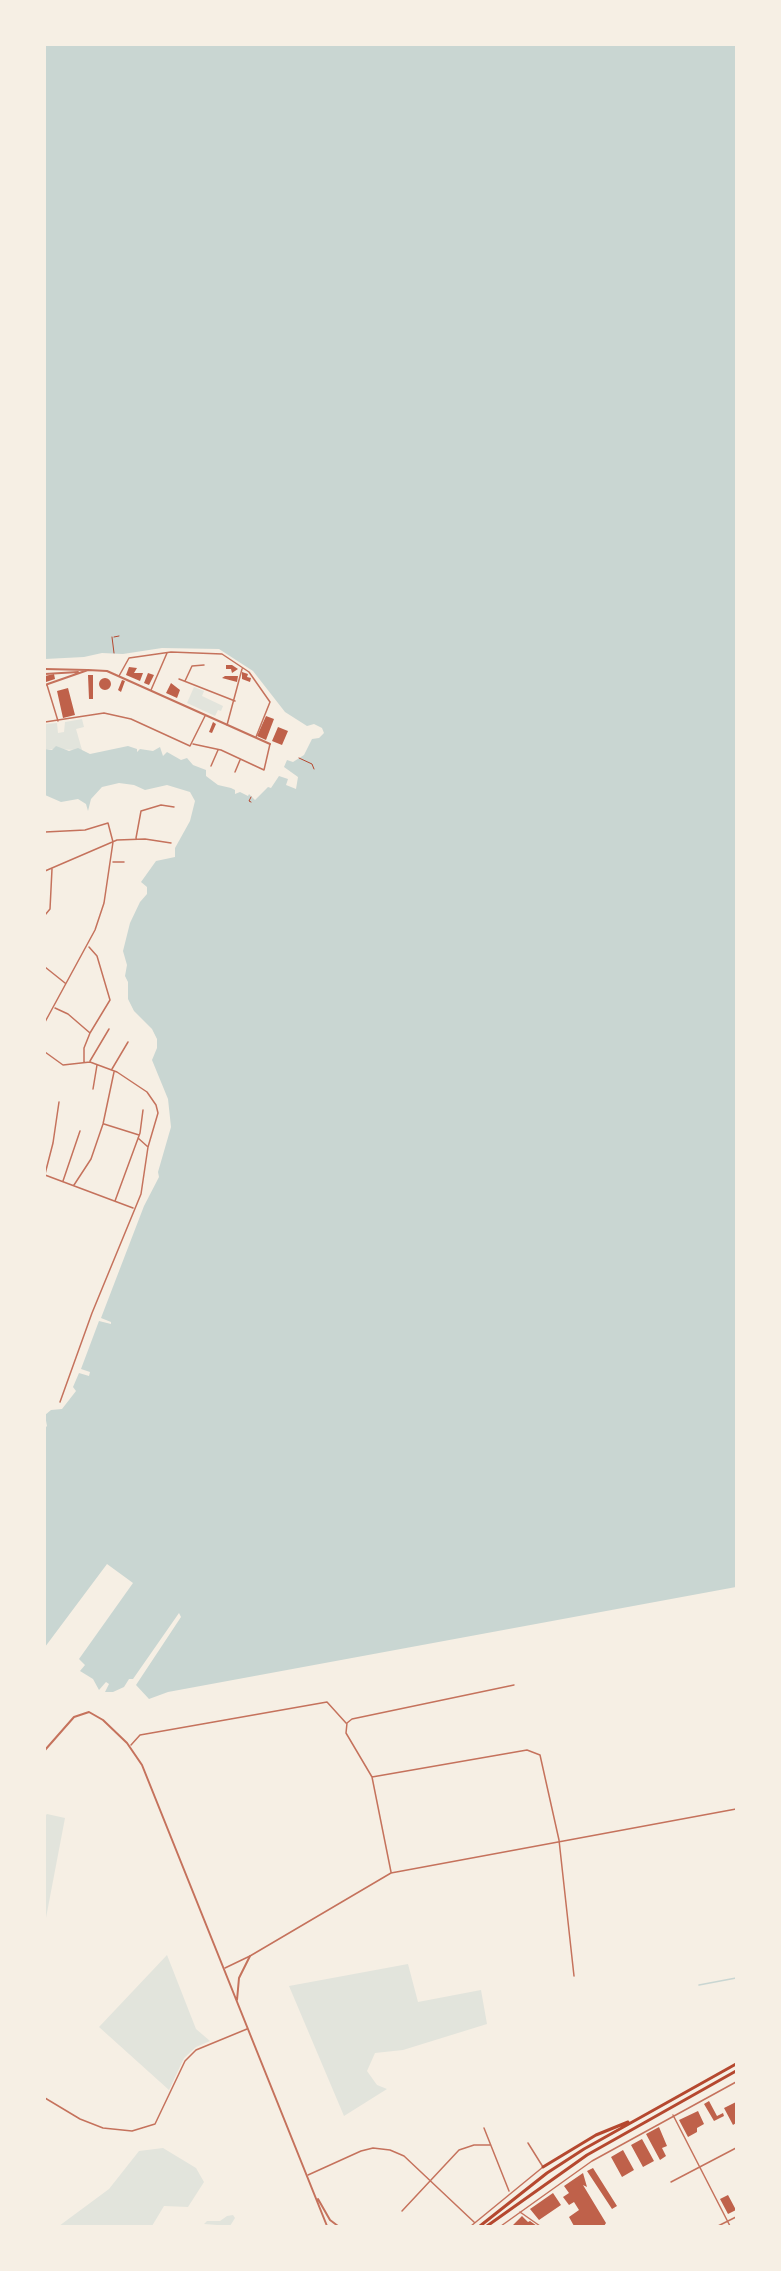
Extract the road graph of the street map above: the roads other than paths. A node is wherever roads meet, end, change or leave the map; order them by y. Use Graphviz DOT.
graph roads {
  1 [pos="167,652"];
  2 [pos="204,665"];
  3 [pos="45,669"];
  4 [pos="58,669"];
  5 [pos="242,669"];
  6 [pos="88,670"];
  7 [pos="60,672"];
  8 [pos="45,674"];
  9 [pos="119,676"];
  10 [pos="61,679"];
  11 [pos="179,679"];
  12 [pos="185,682"];
  13 [pos="46,685"];
  14 [pos="151,690"];
  15 [pos="235,700"];
  16 [pos="205,715"];
  17 [pos="58,721"];
  18 [pos="45,722"];
  19 [pos="227,725"];
  20 [pos="255,738"];
  21 [pos="270,744"];
  22 [pos="191,745"];
  23 [pos="218,749"];
  24 [pos="241,759"];
  25 [pos="211,766"];
  26 [pos="235,772"];
  27 [pos="174,807"];
  28 [pos="45,832"];
  29 [pos="135,839"];
  30 [pos="113,842"];
  31 [pos="171,843"];
  32 [pos="112,862"];
  33 [pos="124,862"];
  34 [pos="52,868"];
  35 [pos="45,871"];
  36 [pos="45,915"];
  37 [pos="88,946"];
  38 [pos="45,967"];
  39 [pos="66,983"];
  40 [pos="54,1007"];
  41 [pos="45,1022"];
  42 [pos="109,1029"];
  43 [pos="90,1033"];
  44 [pos="128,1042"];
  45 [pos="45,1052"];
  46 [pos="84,1062"];
  47 [pos="90,1062"];
  48 [pos="98,1064"];
  49 [pos="113,1070"];
  50 [pos="93,1089"];
  51 [pos="59,1102"];
  52 [pos="143,1110"];
  53 [pos="103,1124"];
  54 [pos="80,1131"];
  55 [pos="138,1136"];
  56 [pos="148,1147"];
  57 [pos="45,1175"];
  58 [pos="63,1181"];
  59 [pos="74,1185"];
  60 [pos="115,1201"];
  61 [pos="133,1209"];
  62 [pos="60,1402"];
  63 [pos="514,1685"];
  64 [pos="347,1723"];
  65 [pos="130,1747"];
  66 [pos="45,1750"];
  67 [pos="372,1778"];
  68 [pos="736,1809"];
  69 [pos="558,1840"];
  70 [pos="391,1873"];
  71 [pos="250,1956"];
  72 [pos="224,1968"];
  73 [pos="574,1976"];
  74 [pos="237,2003"];
  75 [pos="247,2028"];
  76 [pos="736,2063"];
  77 [pos="736,2071"];
  78 [pos="736,2082"];
  79 [pos="45,2098"];
  80 [pos="673,2115"];
  81 [pos="633,2121"];
  82 [pos="484,2128"];
  83 [pos="528,2143"];
  84 [pos="490,2145"];
  85 [pos="736,2148"];
  86 [pos="543,2167"];
  87 [pos="699,2168"];
  88 [pos="307,2176"];
  89 [pos="429,2180"];
  90 [pos="671,2182"];
  91 [pos="509,2192"];
  92 [pos="315,2194"];
  93 [pos="402,2211"];
  94 [pos="520,2211"];
  95 [pos="736,2217"];
  96 [pos="496,2218"];
  97 [pos="728,2221"];
  98 [pos="474,2222"];
  99 [pos="327,2226"];
  100 [pos="338,2226"];
  101 [pos="471,2226"];
  102 [pos="480,2226"];
  103 [pos="487,2226"];
  104 [pos="493,2226"];
  105 [pos="501,2226"];
  106 [pos="540,2226"];
  107 [pos="718,2226"];
  108 [pos="730,2226"];
  1 -- 5 [label="street"];
  1 -- 9 [label="street"];
  1 -- 14 [label="street"];
  2 -- 12 [label="street"];
  3 -- 4 [label="street"];
  4 -- 6 [label="street"];
  4 -- 7 [label="street"];
  5 -- 15 [label="street"];
  5 -- 20 [label="street"];
  6 -- 7 [label="street"];
  6 -- 9 [label="street"];
  6 -- 10 [label="street"];
  7 -- 8 [label="street"];
  7 -- 10 [label="street"];
  9 -- 14 [label="street"];
  10 -- 13 [label="street"];
  11 -- 12 [label="street"];
  12 -- 15 [label="street"];
  13 -- 17 [label="street"];
  14 -- 16 [label="street"];
  15 -- 19 [label="street"];
  16 -- 19 [label="street"];
  16 -- 22 [label="street"];
  17 -- 18 [label="street"];
  17 -- 22 [label="street"];
  19 -- 20 [label="street"];
  20 -- 21 [label="street"];
  21 -- 24 [label="street"];
  22 -- 23 [label="street"];
  23 -- 24 [label="street"];
  23 -- 25 [label="street"];
  24 -- 26 [label="street"];
  27 -- 29 [label="street"];
  28 -- 30 [label="street"];
  29 -- 30 [label="street"];
  29 -- 31 [label="street"];
  30 -- 32 [label="street"];
  30 -- 34 [label="street"];
  32 -- 33 [label="street"];
  32 -- 37 [label="street"];
  34 -- 35 [label="street"];
  34 -- 36 [label="street"];
  37 -- 39 [label="street"];
  37 -- 43 [label="street"];
  38 -- 39 [label="street"];
  39 -- 40 [label="street"];
  40 -- 41 [label="street"];
  40 -- 43 [label="street"];
  42 -- 47 [label="street"];
  43 -- 46 [label="street"];
  44 -- 49 [label="street"];
  45 -- 46 [label="street"];
  46 -- 47 [label="street"];
  47 -- 48 [label="street"];
  48 -- 49 [label="street"];
  48 -- 50 [label="street"];
  49 -- 53 [label="street"];
  49 -- 56 [label="street"];
  51 -- 57 [label="street"];
  52 -- 55 [label="street"];
  53 -- 55 [label="street"];
  53 -- 59 [label="street"];
  54 -- 58 [label="street"];
  55 -- 56 [label="street"];
  55 -- 60 [label="street"];
  56 -- 61 [label="street"];
  57 -- 58 [label="street"];
  58 -- 59 [label="street"];
  59 -- 60 [label="street"];
  60 -- 61 [label="street"];
  61 -- 62 [label="street"];
  63 -- 64 [label="street"];
  64 -- 65 [label="street"];
  64 -- 67 [label="street"];
  65 -- 66 [label="street"];
  65 -- 72 [label="street"];
  67 -- 69 [label="street"];
  67 -- 70 [label="street"];
  68 -- 69 [label="street"];
  69 -- 70 [label="street"];
  69 -- 73 [label="street"];
  70 -- 71 [label="street"];
  71 -- 72 [label="street"];
  71 -- 74 [label="street"];
  72 -- 74 [label="street"];
  74 -- 75 [label="street"];
  75 -- 79 [label="street"];
  75 -- 88 [label="street"];
  76 -- 81 [label="highway"];
  77 -- 96 [label="highway"];
  78 -- 80 [label="street"];
  80 -- 87 [label="street"];
  80 -- 94 [label="street"];
  81 -- 86 [label="highway"];
  81 -- 102 [label="highway"];
  82 -- 84 [label="street"];
  83 -- 86 [label="street"];
  84 -- 89 [label="street"];
  84 -- 91 [label="street"];
  85 -- 87 [label="street"];
  86 -- 91 [label="street"];
  87 -- 90 [label="street"];
  87 -- 97 [label="street"];
  88 -- 89 [label="street"];
  88 -- 92 [label="street"];
  89 -- 93 [label="street"];
  89 -- 98 [label="street"];
  91 -- 98 [label="street"];
  92 -- 99 [label="street"];
  92 -- 100 [label="street"];
  94 -- 105 [label="street"];
  94 -- 106 [label="street"];
  95 -- 97 [label="street"];
  96 -- 103 [label="highway"];
  96 -- 104 [label="highway"];
  97 -- 107 [label="street"];
  97 -- 108 [label="street"];
  98 -- 101 [label="street"];
}
